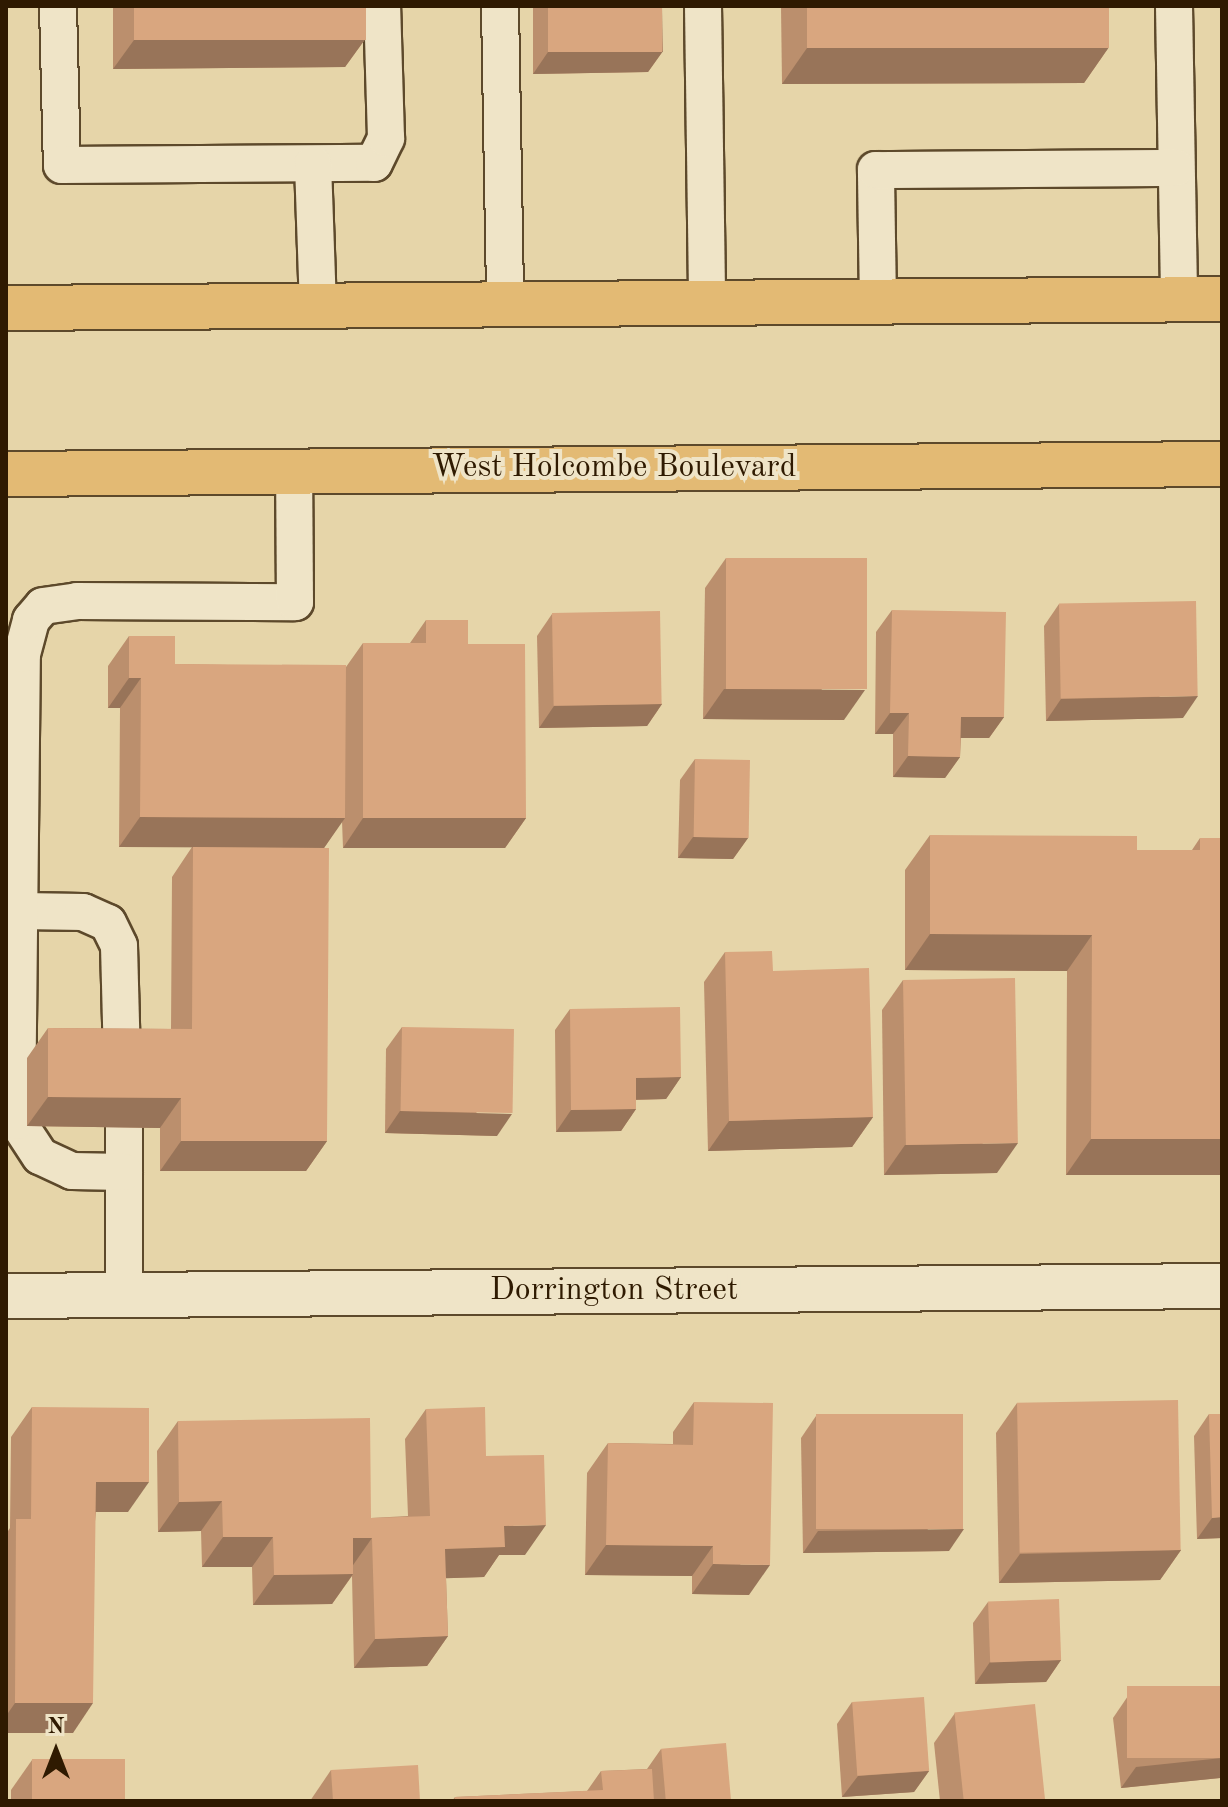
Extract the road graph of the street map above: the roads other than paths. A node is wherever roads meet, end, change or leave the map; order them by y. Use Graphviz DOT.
graph roads {
  1 [pos="58,6"];
  2 [pos="382,6"];
  3 [pos="500,6"];
  4 [pos="703,6"];
  5 [pos="1174,6"];
  6 [pos="313,164"];
  7 [pos="1176,168"];
  8 [pos="1222,299"];
  9 [pos="1179,300"];
  10 [pos="878,303"];
  11 [pos="707,304"];
  12 [pos="505,305"];
  13 [pos="318,307"];
  14 [pos="6,308"];
  15 [pos="1222,464"];
  16 [pos="294,471"];
  17 [pos="6,474"];
  18 [pos="14,872"];
  19 [pos="22,911"];
  20 [pos="122,1059"];
  21 [pos="124,1126"];
  22 [pos="124,1172"];
  23 [pos="1222,1286"];
  24 [pos="124,1294"];
  25 [pos="6,1296"];
  1 -- 6 [label="lane"];
  2 -- 6 [label="lane"];
  3 -- 12 [label="lane"];
  4 -- 11 [label="lane"];
  5 -- 7 [label="lane"];
  6 -- 13 [label="lane"];
  7 -- 9 [label="lane"];
  7 -- 10 [label="lane"];
  8 -- 9 [label="main road"];
  9 -- 10 [label="main road"];
  10 -- 11 [label="main road"];
  11 -- 12 [label="main road"];
  12 -- 13 [label="main road"];
  13 -- 14 [label="main road"];
  15 -- 16 [label="main road, West Holcombe Boulevard"];
  16 -- 17 [label="main road, West Holcombe Boulevard"];
  16 -- 18 [label="lane"];
  18 -- 19 [label="lane"];
  19 -- 20 [label="lane"];
  19 -- 22 [label="lane"];
  21 -- 22 [label="lane"];
  22 -- 24 [label="lane"];
  23 -- 24 [label="street, Dorrington Street"];
  24 -- 25 [label="street, Dorrington Street"];
}
